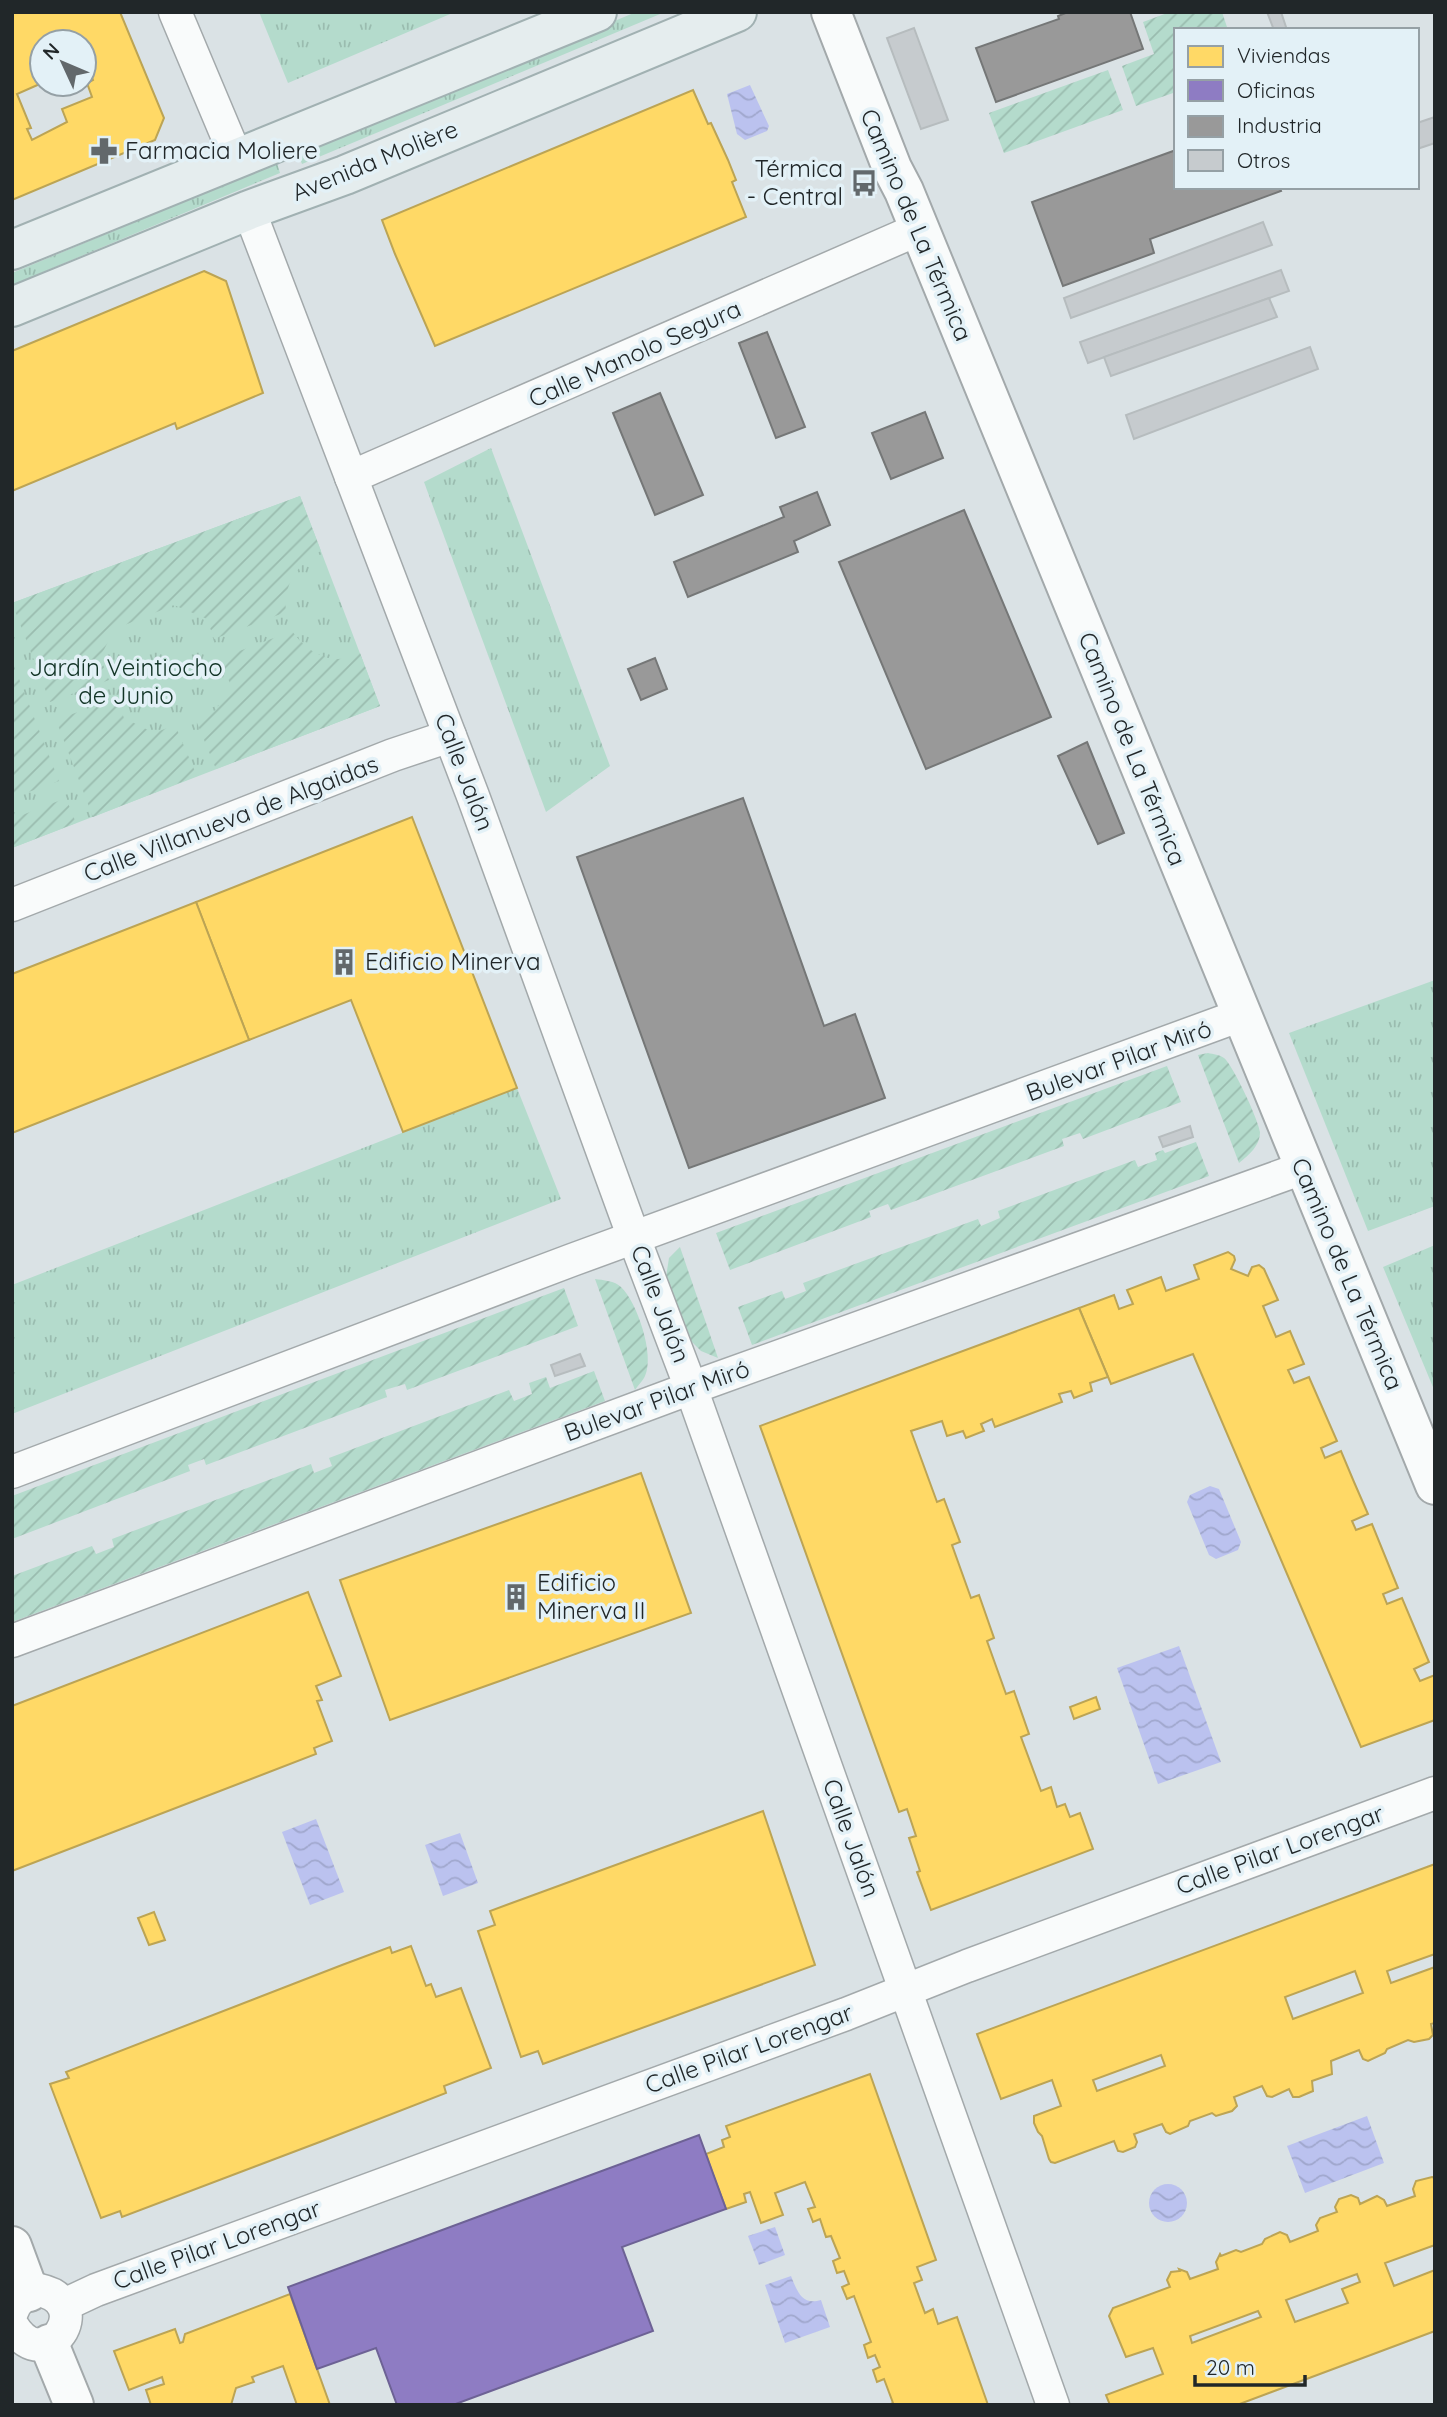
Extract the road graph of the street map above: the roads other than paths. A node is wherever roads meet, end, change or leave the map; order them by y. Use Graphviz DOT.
graph roads {
  1 [pos="175,12"];
  2 [pos="597,12"];
  3 [pos="737,12"];
  4 [pos="831,12"];
  5 [pos="236,158"];
  6 [pos="249,211"];
  7 [pos="919,229"];
  8 [pos="12,250"];
  9 [pos="12,307"];
  10 [pos="351,477"];
  11 [pos="450,736"];
  12 [pos="12,905"];
  13 [pos="1241,1015"];
  14 [pos="1303,1168"];
  15 [pos="634,1238"];
  16 [pos="691,1388"];
  17 [pos="12,1472"];
  18 [pos="1435,1486"];
  19 [pos="12,1641"];
  20 [pos="1435,1793"];
  21 [pos="905,1990"];
  22 [pos="12,2246"];
  23 [pos="29,2308"];
  24 [pos="49,2344"];
  25 [pos="75,2405"];
  26 [pos="1053,2405"];
  1 -- 5 [label="street"];
  2 -- 5 [label="main road"];
  3 -- 6 [label="main road, Avenida Molière"];
  4 -- 7 [label="main road, Camino de La Térmica"];
  5 -- 8 [label="main road"];
  6 -- 9 [label="main road, Avenida Molière"];
  6 -- 10 [label="street, Calle Jalón"];
  7 -- 10 [label="street, Calle Manolo Segura"];
  7 -- 13 [label="main road, Camino de La Térmica"];
  10 -- 11 [label="street, Calle Jalón"];
  11 -- 12 [label="street, Calle Villanueva de Algaidas"];
  11 -- 15 [label="street, Calle Jalón"];
  13 -- 14 [label="main road, Camino de La Térmica"];
  13 -- 15 [label="street, Bulevar Pilar Miró"];
  14 -- 16 [label="street, Bulevar Pilar Miró"];
  14 -- 18 [label="main road, Camino de La Térmica"];
  15 -- 16 [label="street, Calle Jalón"];
  15 -- 17 [label="street, Bulevar Pilar Miró"];
  16 -- 19 [label="street, Bulevar Pilar Miró"];
  16 -- 21 [label="street, Calle Jalón"];
  20 -- 21 [label="street, Calle Pilar Lorengar"];
  21 -- 23 [label="street, Calle Pilar Lorengar"];
  21 -- 26 [label="street, Calle Jalón"];
  22 -- 23 [label="main road"];
  23 -- 24 [label="street"];
  23 -- 24 [label="street"];
  24 -- 25 [label="main road"];
}
